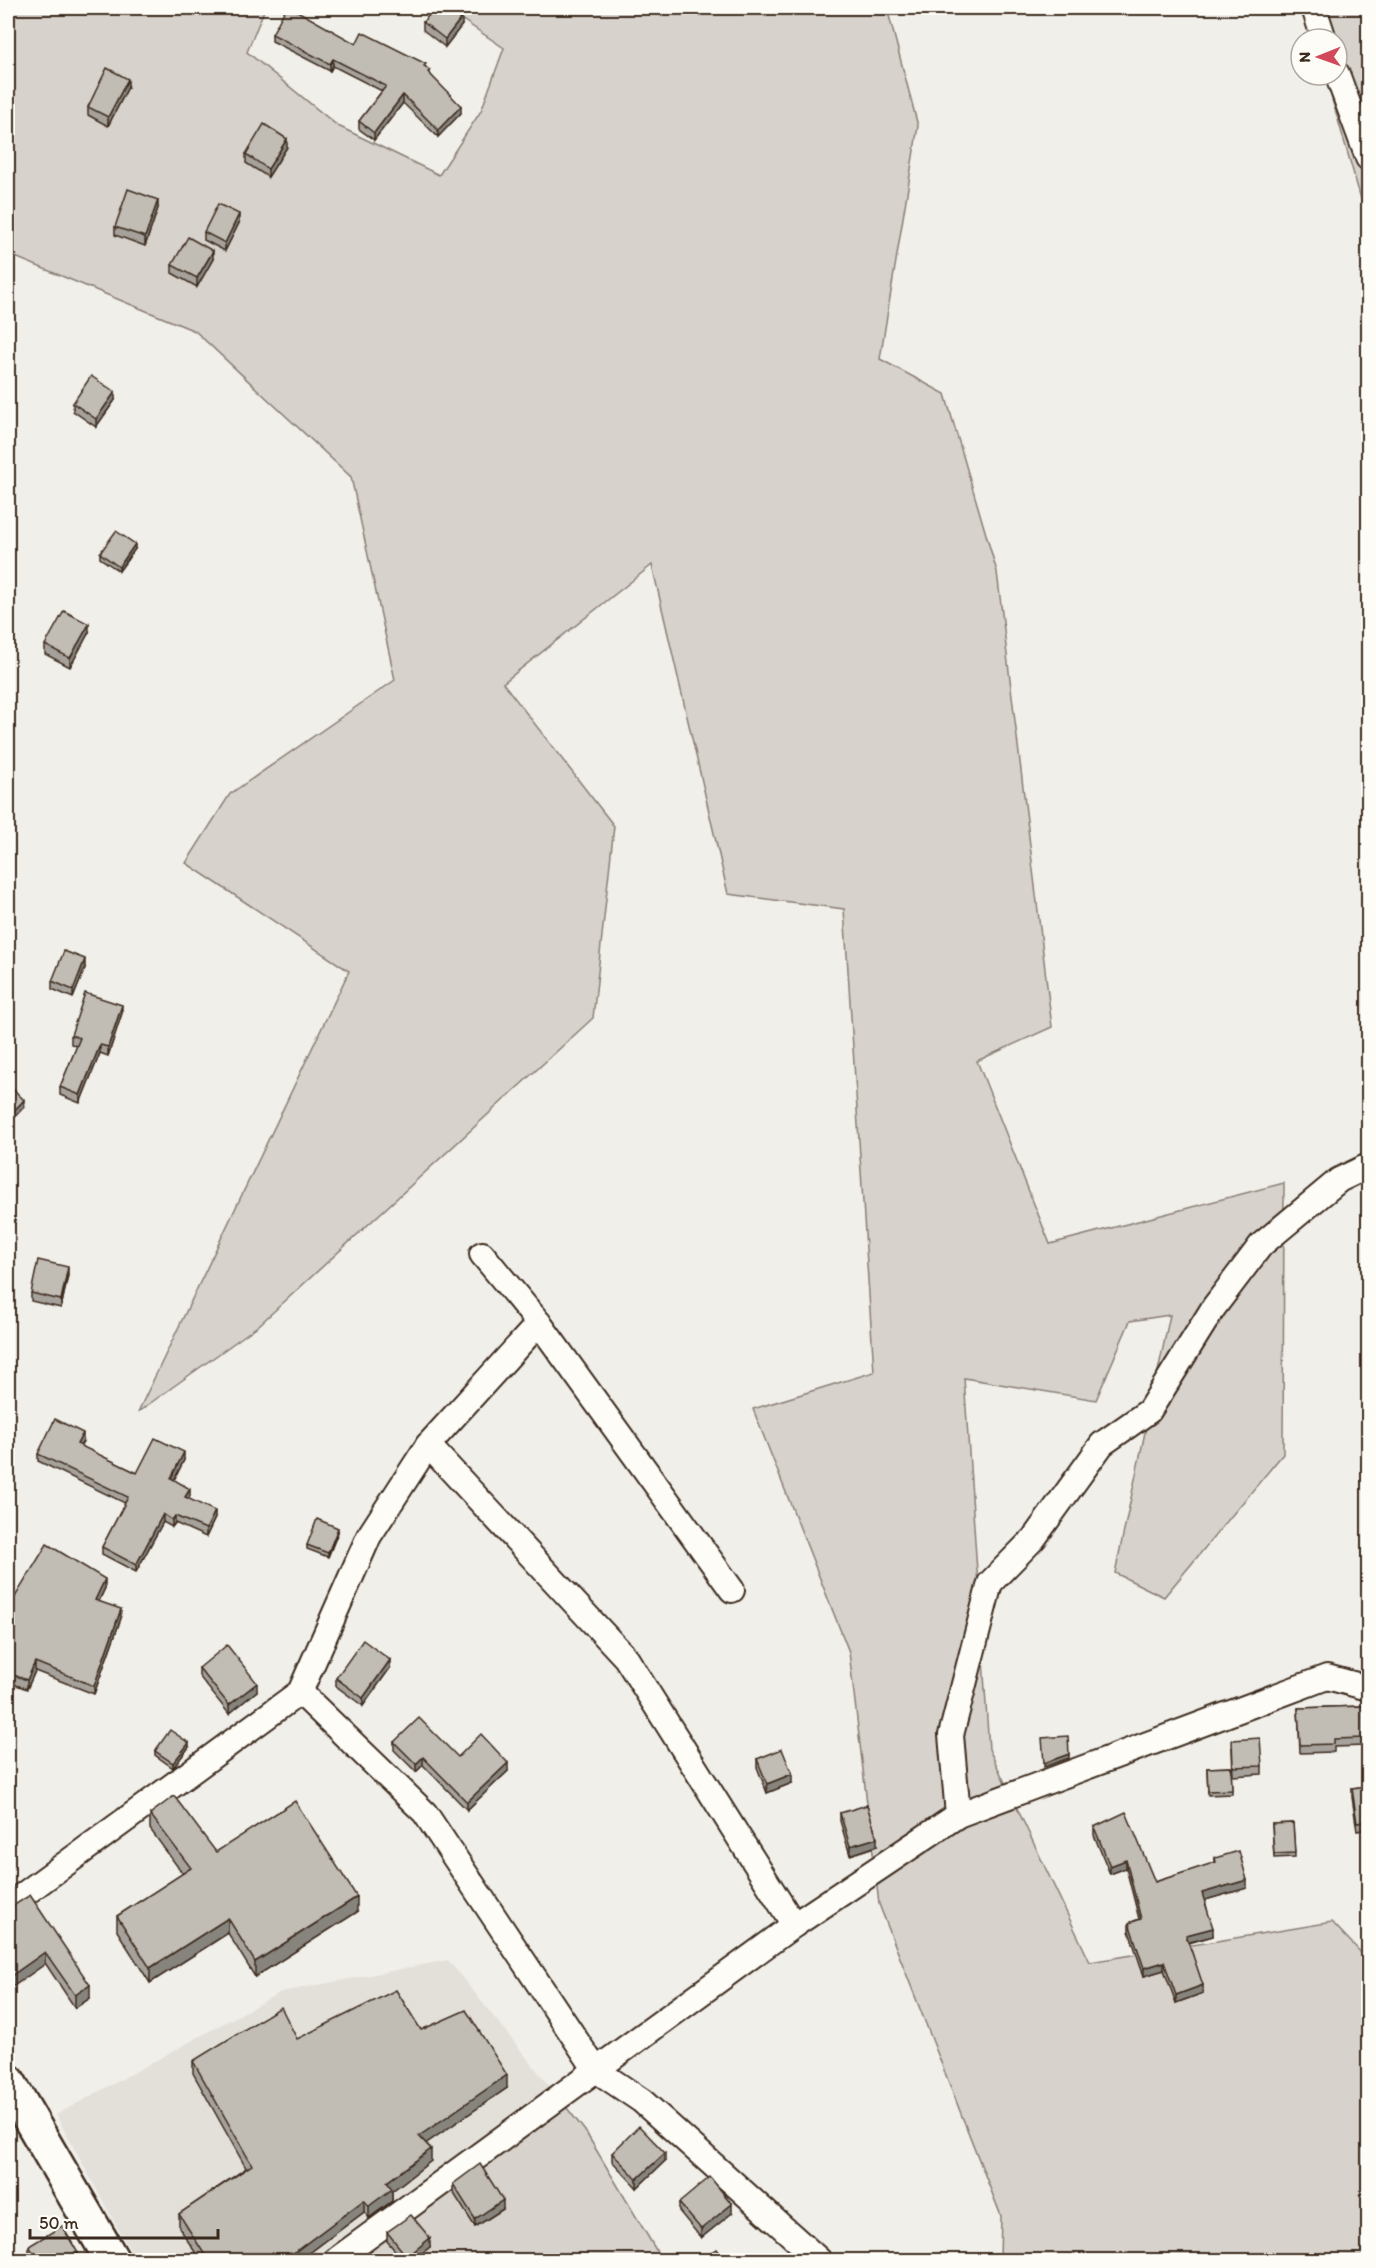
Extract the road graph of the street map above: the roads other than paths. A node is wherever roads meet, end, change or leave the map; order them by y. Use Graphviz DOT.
graph roads {
  1 [pos="1314,8"];
  2 [pos="1320,27"];
  3 [pos="1342,87"];
  4 [pos="1368,158"];
  5 [pos="1368,1166"];
  6 [pos="482,1254"];
  7 [pos="539,1323"];
  8 [pos="428,1445"];
  9 [pos="732,1590"];
  10 [pos="1368,1688"];
  11 [pos="300,1692"];
  12 [pos="958,1815"];
  13 [pos="8,1906"];
  14 [pos="794,1925"];
  15 [pos="596,2070"];
  16 [pos="8,2085"];
  17 [pos="112,2260"];
  18 [pos="336,2260"];
  19 [pos="819,2260"];
  1 -- 2 [label="street"];
  3 -- 4 [label="street"];
  5 -- 12 [label="street"];
  6 -- 7 [label="street"];
  7 -- 8 [label="street"];
  7 -- 9 [label="street"];
  8 -- 11 [label="street"];
  8 -- 14 [label="street"];
  10 -- 12 [label="street"];
  11 -- 13 [label="street"];
  11 -- 15 [label="street"];
  12 -- 14 [label="street"];
  14 -- 15 [label="street"];
  15 -- 18 [label="street"];
  15 -- 19 [label="street"];
  16 -- 17 [label="main road"];
}
